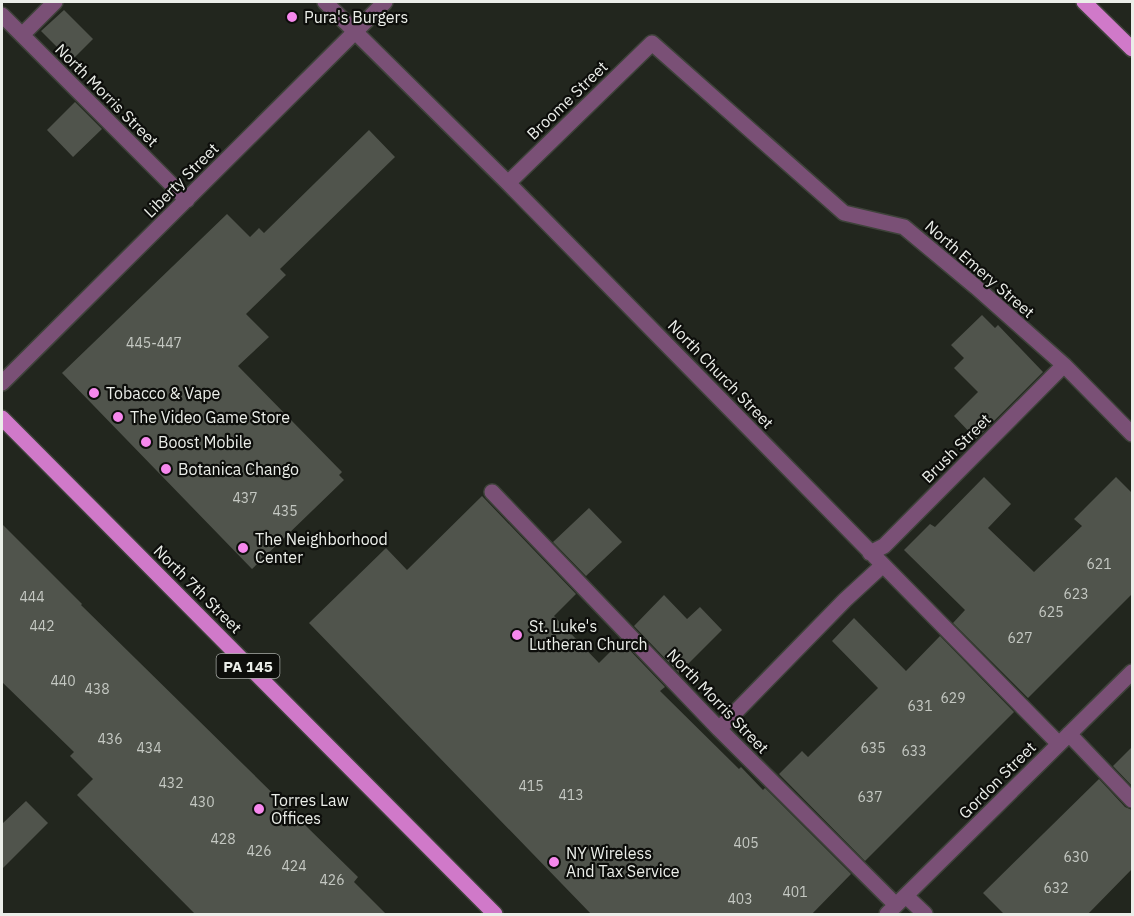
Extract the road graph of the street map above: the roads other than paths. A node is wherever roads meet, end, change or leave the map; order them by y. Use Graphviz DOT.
graph roads {
  1 [pos="55,2"];
  2 [pos="325,2"];
  3 [pos="385,2"];
  4 [pos="1084,2"];
  5 [pos="2,15"];
  6 [pos="355,31"];
  7 [pos="22,35"];
  8 [pos="652,43"];
  9 [pos="1132,50"];
  10 [pos="508,183"];
  11 [pos="187,200"];
  12 [pos="1064,365"];
  13 [pos="2,383"];
  14 [pos="2,418"];
  15 [pos="1132,434"];
  16 [pos="492,492"];
  17 [pos="870,553"];
  18 [pos="883,565"];
  19 [pos="1132,672"];
  20 [pos="719,729"];
  21 [pos="1064,739"];
  22 [pos="1132,800"];
  23 [pos="896,905"];
  24 [pos="495,915"];
  25 [pos="925,915"];
  1 -- 7 [label="street"];
  2 -- 6 [label="street, North Church Street"];
  3 -- 6 [label="street, Liberty Street"];
  4 -- 9 [label="main road"];
  5 -- 7 [label="street, North Morris Street"];
  6 -- 10 [label="street, North Church Street"];
  6 -- 11 [label="street, Liberty Street"];
  7 -- 11 [label="street, North Morris Street"];
  8 -- 10 [label="street, Broome Street"];
  8 -- 12 [label="street, North Emery Street"];
  10 -- 17 [label="street, North Church Street"];
  11 -- 13 [label="street, Liberty Street"];
  12 -- 15 [label="street, North Emery Street"];
  12 -- 17 [label="street, Brush Street"];
  14 -- 24 [label="main road, North 7th Street / PA 145"];
  16 -- 20 [label="street, North Morris Street"];
  17 -- 18 [label="street, North Church Street"];
  18 -- 20 [label="street"];
  18 -- 21 [label="street, North Church Street"];
  19 -- 21 [label="street, Gordon Street"];
  20 -- 23 [label="street, North Morris Street"];
  21 -- 22 [label="street, North Church Street"];
  21 -- 23 [label="street, Gordon Street"];
  23 -- 25 [label="street, North Morris Street"];
}
